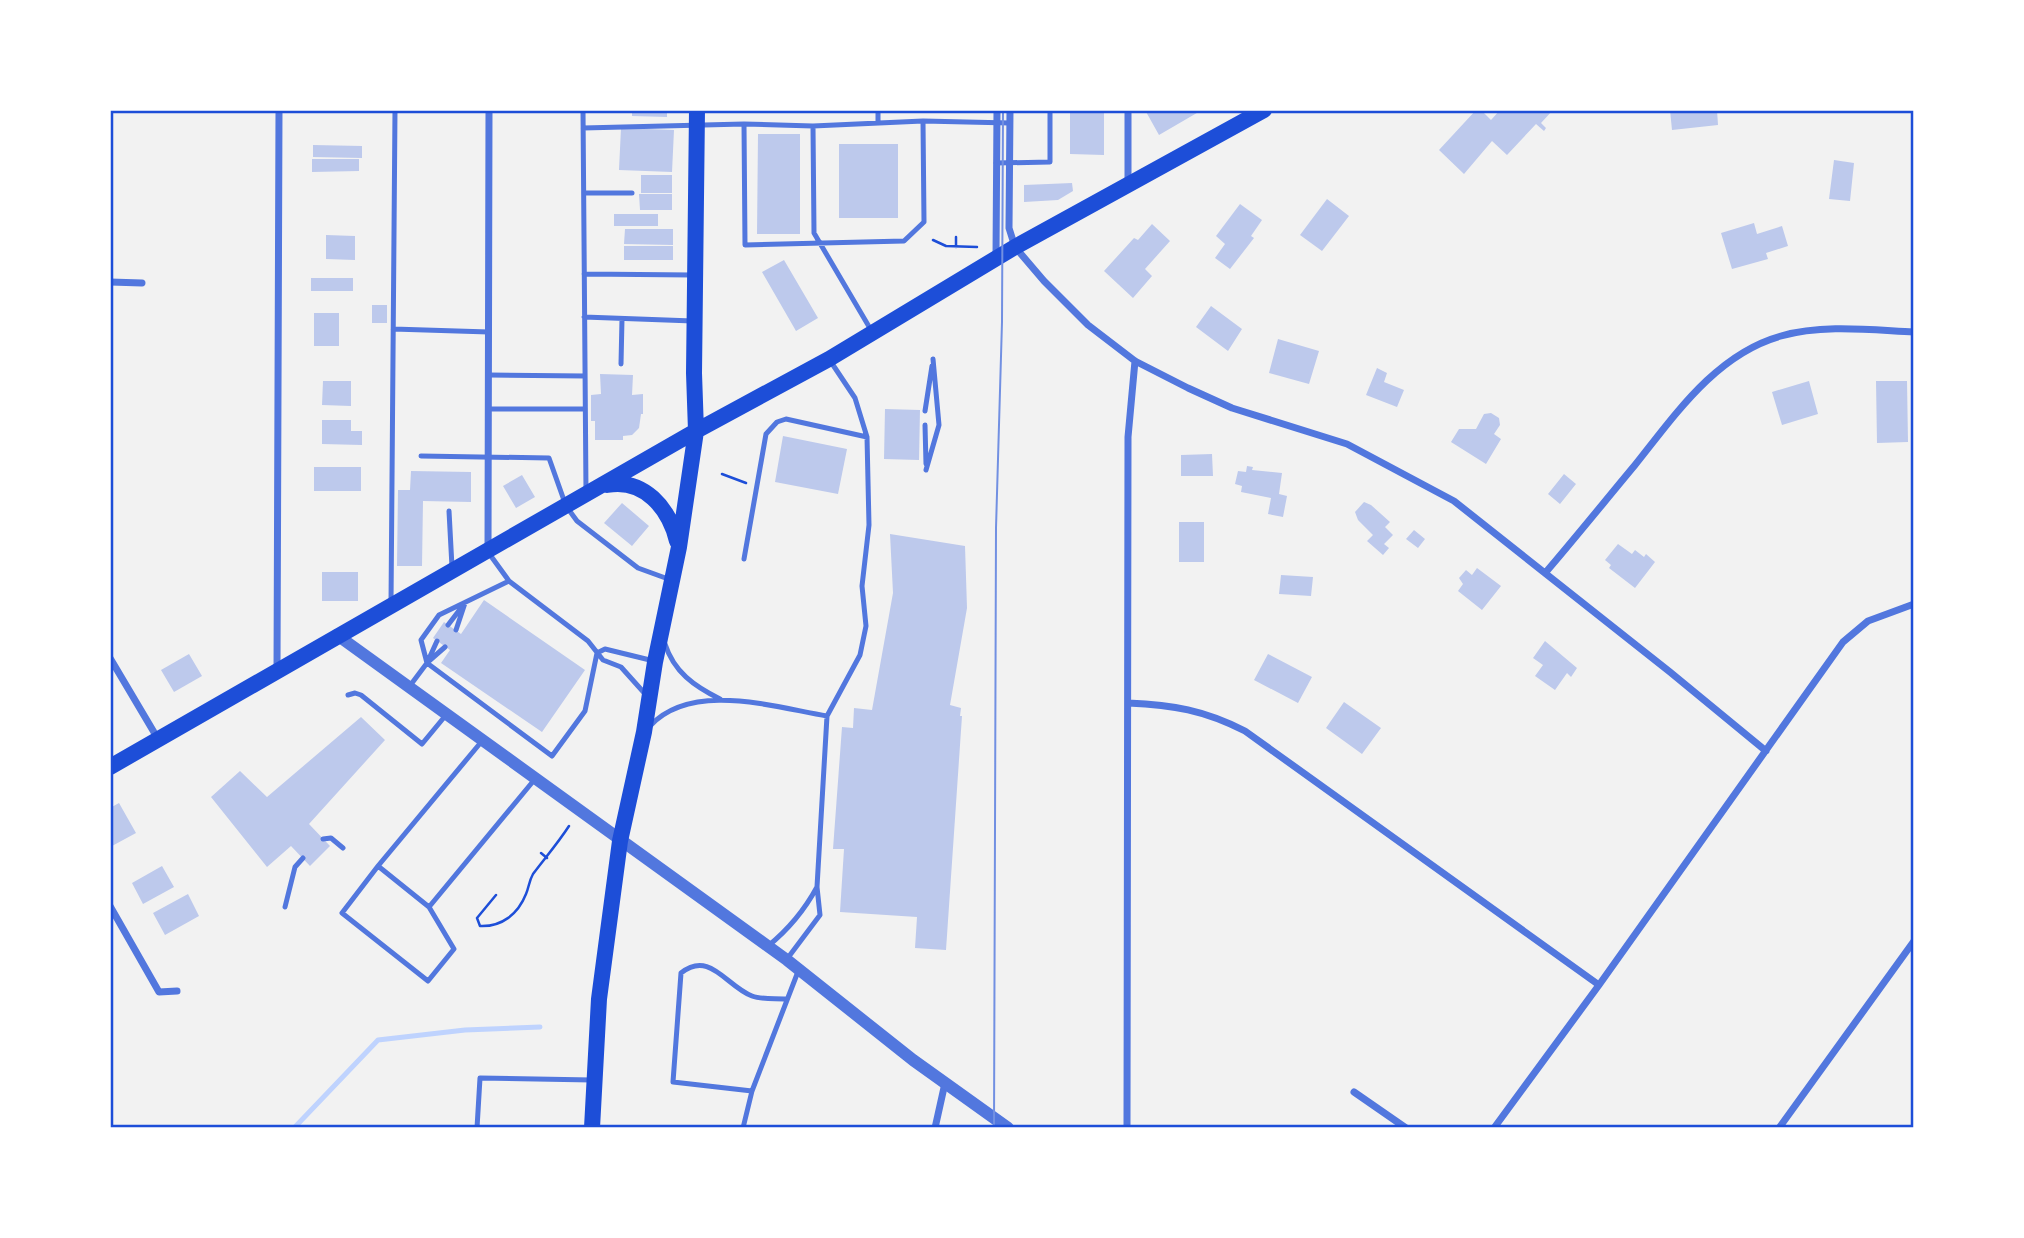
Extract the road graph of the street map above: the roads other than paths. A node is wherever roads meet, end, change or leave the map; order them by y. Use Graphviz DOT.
graph roads {
  1 [pos="279,110"];
  2 [pos="395,110"];
  3 [pos="489,110"];
  4 [pos="583,110"];
  5 [pos="878,110"];
  6 [pos="997,110"];
  7 [pos="1010,110"];
  8 [pos="1050,110"];
  9 [pos="1128,110"];
  10 [pos="1264,110"];
  11 [pos="697,118"];
  12 [pos="923,121"];
  13 [pos="878,123"];
  14 [pos="997,123"];
  15 [pos="1010,123"];
  16 [pos="744,124"];
  17 [pos="813,126"];
  18 [pos="583,128"];
  19 [pos="996,163"];
  20 [pos="1009,163"];
  21 [pos="1128,187"];
  22 [pos="584,193"];
  23 [pos="632,193"];
  24 [pos="819,243"];
  25 [pos="1016,247"];
  26 [pos="996,259"];
  27 [pos="584,274"];
  28 [pos="696,275"];
  29 [pos="110,282"];
  30 [pos="142,282"];
  31 [pos="584,317"];
  32 [pos="622,318"];
  33 [pos="695,321"];
  34 [pos="393,330"];
  35 [pos="489,332"];
  36 [pos="1914,332"];
  37 [pos="872,333"];
  38 [pos="829,359"];
  39 [pos="1135,361"];
  40 [pos="621,364"];
  41 [pos="489,375"];
  42 [pos="585,376"];
  43 [pos="489,409"];
  44 [pos="585,409"];
  45 [pos="925,411"];
  46 [pos="925,425"];
  47 [pos="696,431"];
  48 [pos="867,437"];
  49 [pos="421,456"];
  50 [pos="488,456"];
  51 [pos="601,486"];
  52 [pos="586,495"];
  53 [pos="566,506"];
  54 [pos="449,511"];
  55 [pos="679,547"];
  56 [pos="488,552"];
  57 [pos="744,559"];
  58 [pos="452,572"];
  59 [pos="1546,572"];
  60 [pos="672,580"];
  61 [pos="509,581"];
  62 [pos="465,603"];
  63 [pos="1914,604"];
  64 [pos="391,606"];
  65 [pos="449,625"];
  66 [pos="456,630"];
  67 [pos="661,632"];
  68 [pos="337,635"];
  69 [pos="437,641"];
  70 [pos="445,647"];
  71 [pos="597,653"];
  72 [pos="110,658"];
  73 [pos="655,662"];
  74 [pos="427,663"];
  75 [pos="277,671"];
  76 [pos="409,687"];
  77 [pos="348,695"];
  78 [pos="720,699"];
  79 [pos="650,700"];
  80 [pos="1128,703"];
  81 [pos="446,715"];
  82 [pos="827,716"];
  83 [pos="644,732"];
  84 [pos="159,739"];
  85 [pos="482,741"];
  86 [pos="1766,751"];
  87 [pos="110,767"];
  88 [pos="535,779"];
  89 [pos="323,839"];
  90 [pos="620,841"];
  91 [pos="343,848"];
  92 [pos="303,858"];
  93 [pos="378,866"];
  94 [pos="817,887"];
  95 [pos="110,906"];
  96 [pos="285,907"];
  97 [pos="429,907"];
  98 [pos="1914,941"];
  99 [pos="767,946"];
  100 [pos="786,960"];
  101 [pos="799,969"];
  102 [pos="1599,985"];
  103 [pos="177,991"];
  104 [pos="786,999"];
  105 [pos="595,1080"];
  106 [pos="945,1083"];
  107 [pos="752,1091"];
  108 [pos="1354,1092"];
  109 [pos="477,1128"];
  110 [pos="592,1128"];
  111 [pos="743,1128"];
  112 [pos="934,1128"];
  113 [pos="1008,1128"];
  114 [pos="1127,1128"];
  115 [pos="1406,1128"];
  116 [pos="1494,1128"];
  117 [pos="1779,1128"];
  1 -- 75 [label="street"];
  2 -- 34 [label="lane"];
  3 -- 35 [label="street"];
  4 -- 18 [label="lane"];
  5 -- 13 [label="lane"];
  6 -- 14 [label="street"];
  7 -- 15 [label="street"];
  8 -- 20 [label="lane"];
  9 -- 21 [label="street"];
  10 -- 21 [label="main road"];
  11 -- 16 [label="lane"];
  11 -- 18 [label="lane"];
  11 -- 28 [label="main road"];
  12 -- 13 [label="lane"];
  12 -- 14 [label="lane"];
  12 -- 24 [label="lane"];
  13 -- 17 [label="lane"];
  14 -- 15 [label="lane"];
  14 -- 19 [label="street"];
  15 -- 20 [label="street"];
  16 -- 17 [label="lane"];
  16 -- 24 [label="lane"];
  17 -- 24 [label="lane"];
  18 -- 22 [label="lane"];
  19 -- 20 [label="lane"];
  19 -- 26 [label="street"];
  20 -- 25 [label="street"];
  21 -- 25 [label="main road"];
  22 -- 23 [label="lane"];
  22 -- 27 [label="lane"];
  24 -- 37 [label="lane"];
  25 -- 26 [label="main road"];
  25 -- 39 [label="street"];
  26 -- 37 [label="main road"];
  27 -- 28 [label="lane"];
  27 -- 31 [label="lane"];
  28 -- 33 [label="main road"];
  29 -- 30 [label="street"];
  31 -- 32 [label="lane"];
  31 -- 42 [label="lane"];
  32 -- 33 [label="lane"];
  32 -- 40 [label="lane"];
  33 -- 47 [label="main road"];
  34 -- 35 [label="lane"];
  34 -- 64 [label="lane"];
  35 -- 41 [label="street"];
  36 -- 59 [label="street"];
  37 -- 38 [label="main road"];
  38 -- 47 [label="main road"];
  38 -- 48 [label="lane"];
  39 -- 59 [label="street"];
  39 -- 80 [label="street"];
  41 -- 42 [label="lane"];
  41 -- 43 [label="street"];
  42 -- 44 [label="lane"];
  43 -- 44 [label="lane"];
  43 -- 50 [label="street"];
  44 -- 52 [label="lane"];
  45 -- 46 [label="lane"];
  47 -- 51 [label="main road"];
  47 -- 55 [label="main road"];
  48 -- 57 [label="lane"];
  48 -- 82 [label="lane"];
  49 -- 50 [label="lane"];
  50 -- 53 [label="lane"];
  50 -- 56 [label="street"];
  51 -- 52 [label="main road"];
  51 -- 55 [label="main road"];
  52 -- 53 [label="main road"];
  53 -- 56 [label="main road"];
  53 -- 60 [label="lane"];
  54 -- 58 [label="lane"];
  55 -- 60 [label="main road"];
  56 -- 58 [label="main road"];
  56 -- 61 [label="lane"];
  58 -- 64 [label="main road"];
  59 -- 86 [label="street"];
  60 -- 67 [label="main road"];
  61 -- 62 [label="lane"];
  61 -- 71 [label="lane"];
  62 -- 65 [label="lane"];
  62 -- 66 [label="lane"];
  62 -- 74 [label="lane"];
  63 -- 86 [label="street"];
  64 -- 68 [label="main road"];
  67 -- 73 [label="main road"];
  67 -- 78 [label="lane"];
  68 -- 75 [label="main road"];
  68 -- 76 [label="street"];
  69 -- 74 [label="lane"];
  70 -- 74 [label="lane"];
  71 -- 73 [label="lane"];
  71 -- 74 [label="lane"];
  71 -- 79 [label="lane"];
  72 -- 84 [label="street"];
  73 -- 79 [label="main road"];
  74 -- 76 [label="lane"];
  75 -- 84 [label="main road"];
  76 -- 81 [label="street"];
  77 -- 81 [label="lane"];
  78 -- 82 [label="lane"];
  78 -- 83 [label="lane"];
  79 -- 83 [label="main road"];
  80 -- 102 [label="street"];
  80 -- 114 [label="street"];
  81 -- 85 [label="street"];
  82 -- 94 [label="lane"];
  83 -- 90 [label="main road"];
  84 -- 87 [label="main road"];
  85 -- 88 [label="street"];
  85 -- 93 [label="lane"];
  86 -- 102 [label="street"];
  88 -- 90 [label="street"];
  88 -- 97 [label="lane"];
  89 -- 91 [label="lane"];
  90 -- 99 [label="street"];
  90 -- 105 [label="main road"];
  92 -- 96 [label="lane"];
  93 -- 97 [label="lane"];
  93 -- 97 [label="lane"];
  94 -- 99 [label="lane"];
  94 -- 100 [label="lane"];
  95 -- 103 [label="street"];
  98 -- 117 [label="street"];
  99 -- 100 [label="street"];
  100 -- 101 [label="street"];
  101 -- 104 [label="lane"];
  101 -- 106 [label="street"];
  102 -- 116 [label="street"];
  104 -- 107 [label="lane"];
  104 -- 107 [label="lane"];
  105 -- 109 [label="lane"];
  105 -- 110 [label="main road"];
  106 -- 112 [label="street"];
  106 -- 113 [label="street"];
  107 -- 111 [label="lane"];
  108 -- 115 [label="street"];
}
